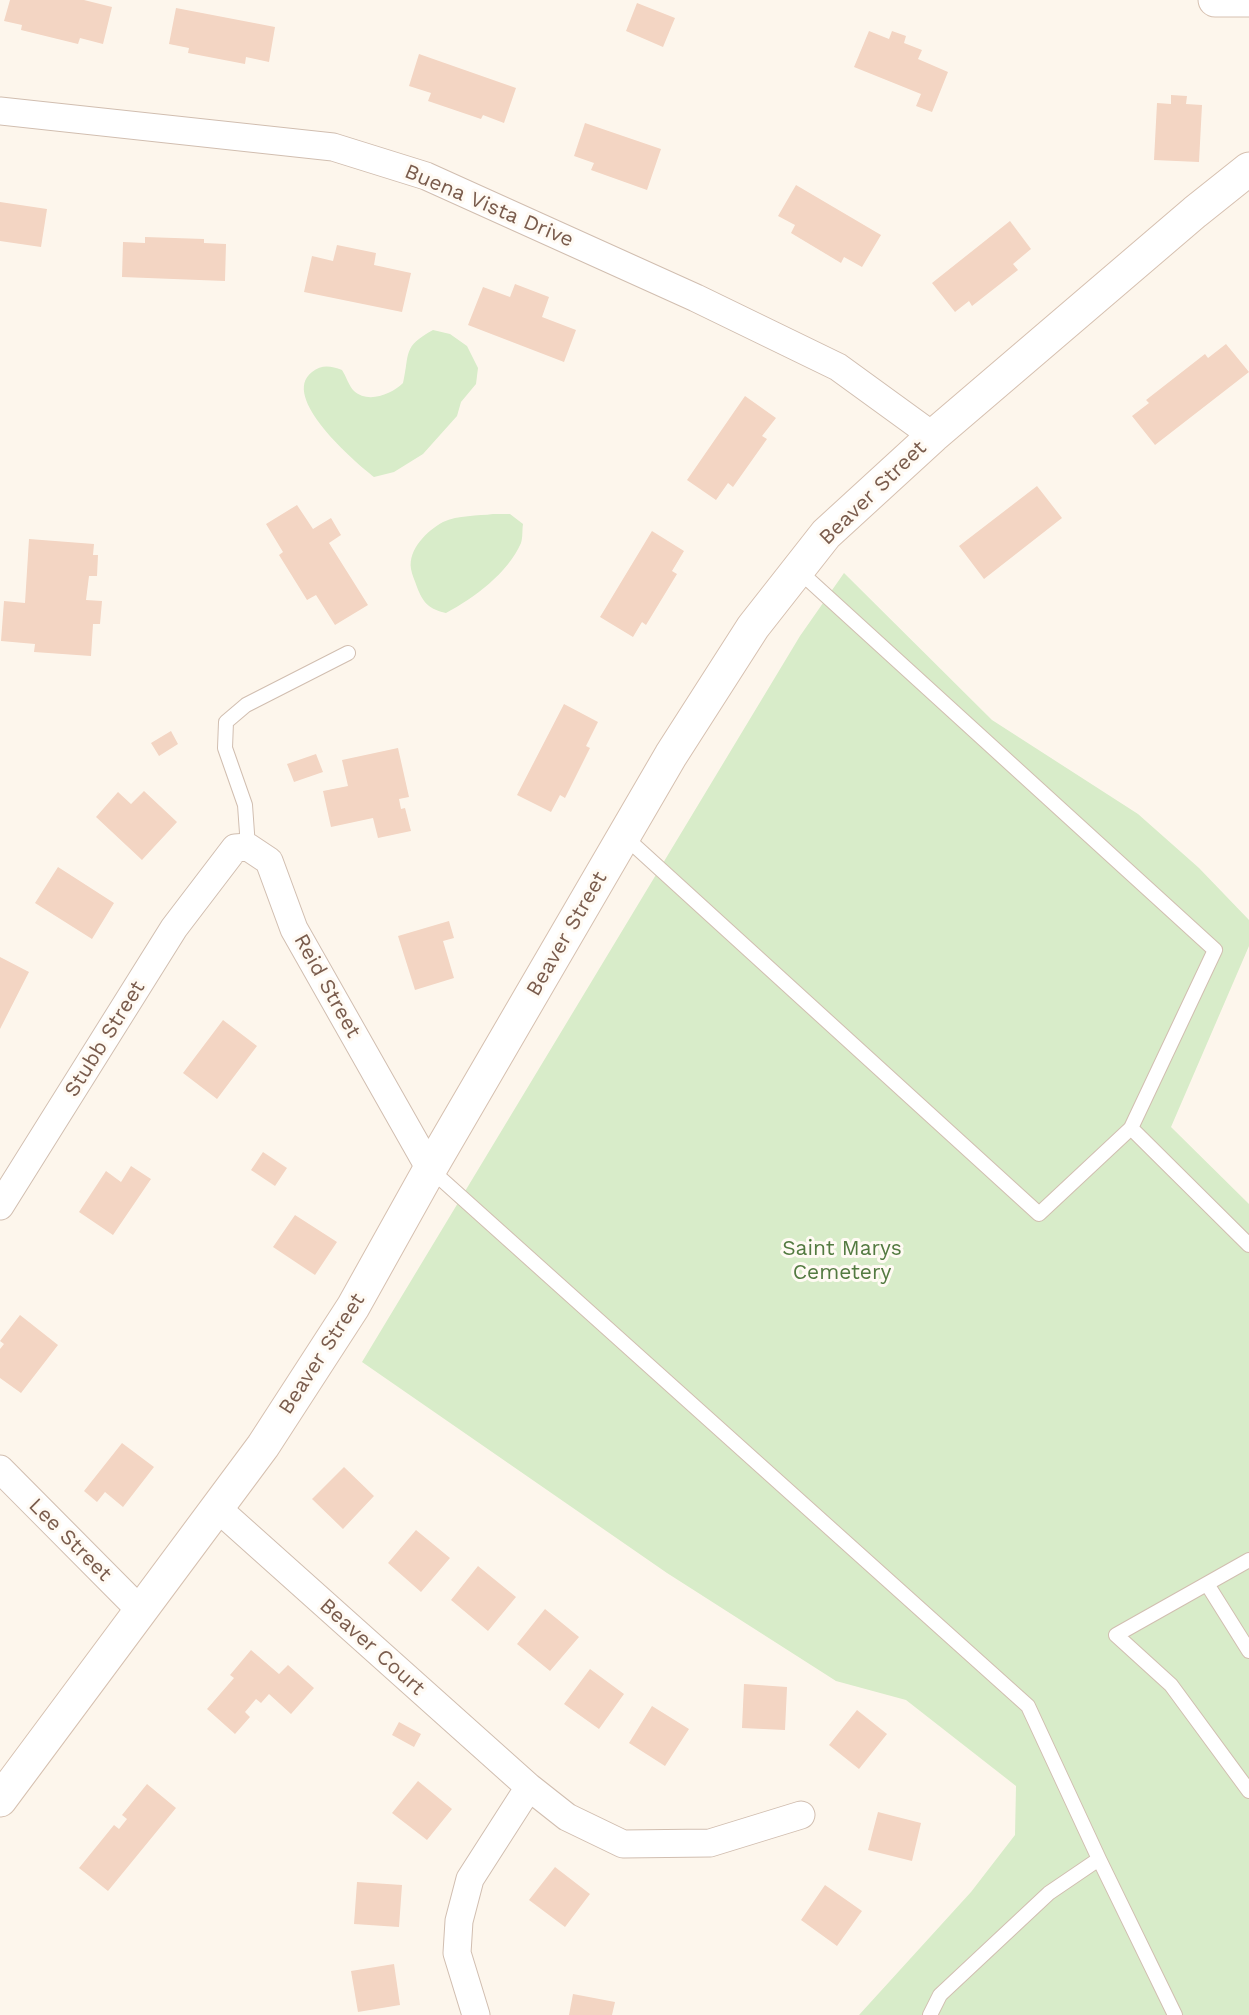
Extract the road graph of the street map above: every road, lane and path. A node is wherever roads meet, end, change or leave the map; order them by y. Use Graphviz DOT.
graph roads {
  1 [pos="1215,0"];
  2 [pos="1237,0"];
  3 [pos="1249,0"];
  4 [pos="1249,8"];
  5 [pos="0,111"];
  6 [pos="1249,169"];
  7 [pos="933,436"];
  8 [pos="798,570"];
  9 [pos="348,653"];
  10 [pos="624,837"];
  11 [pos="248,847"];
  12 [pos="1131,1128"];
  13 [pos="430,1168"];
  14 [pos="0,1206"];
  15 [pos="1249,1245"];
  16 [pos="0,1469"];
  17 [pos="216,1507"];
  18 [pos="1249,1560"];
  19 [pos="1207,1584"];
  20 [pos="140,1610"];
  21 [pos="1249,1651"];
  22 [pos="529,1787"];
  23 [pos="1249,1791"];
  24 [pos="0,1800"];
  25 [pos="801,1815"];
  26 [pos="1099,1859"];
  27 [pos="476,2015"];
  28 [pos="930,2015"];
  29 [pos="1175,2015"];
  1 -- 2 [label="main road"];
  2 -- 3 [label="main road"];
  2 -- 4 [label="main road"];
  5 -- 7 [label="street, Buena Vista Drive"];
  6 -- 7 [label="main road, Beaver Street"];
  7 -- 8 [label="main road, Beaver Street"];
  8 -- 10 [label="main road, Beaver Street"];
  8 -- 12 [label="lane"];
  9 -- 11 [label="lane"];
  10 -- 12 [label="lane"];
  10 -- 13 [label="main road, Beaver Street"];
  11 -- 13 [label="street, Reid Street"];
  11 -- 14 [label="street, Stubb Street"];
  12 -- 15 [label="lane"];
  13 -- 17 [label="main road, Beaver Street"];
  13 -- 26 [label="lane"];
  16 -- 20 [label="street, Lee Street"];
  17 -- 20 [label="main road, Beaver Street"];
  17 -- 22 [label="street, Beaver Court"];
  18 -- 19 [label="lane"];
  19 -- 21 [label="lane"];
  19 -- 23 [label="lane"];
  20 -- 24 [label="main road, Beaver Street"];
  22 -- 25 [label="street, Beaver Court"];
  22 -- 27 [label="street"];
  26 -- 28 [label="lane"];
  26 -- 29 [label="lane"];
}
